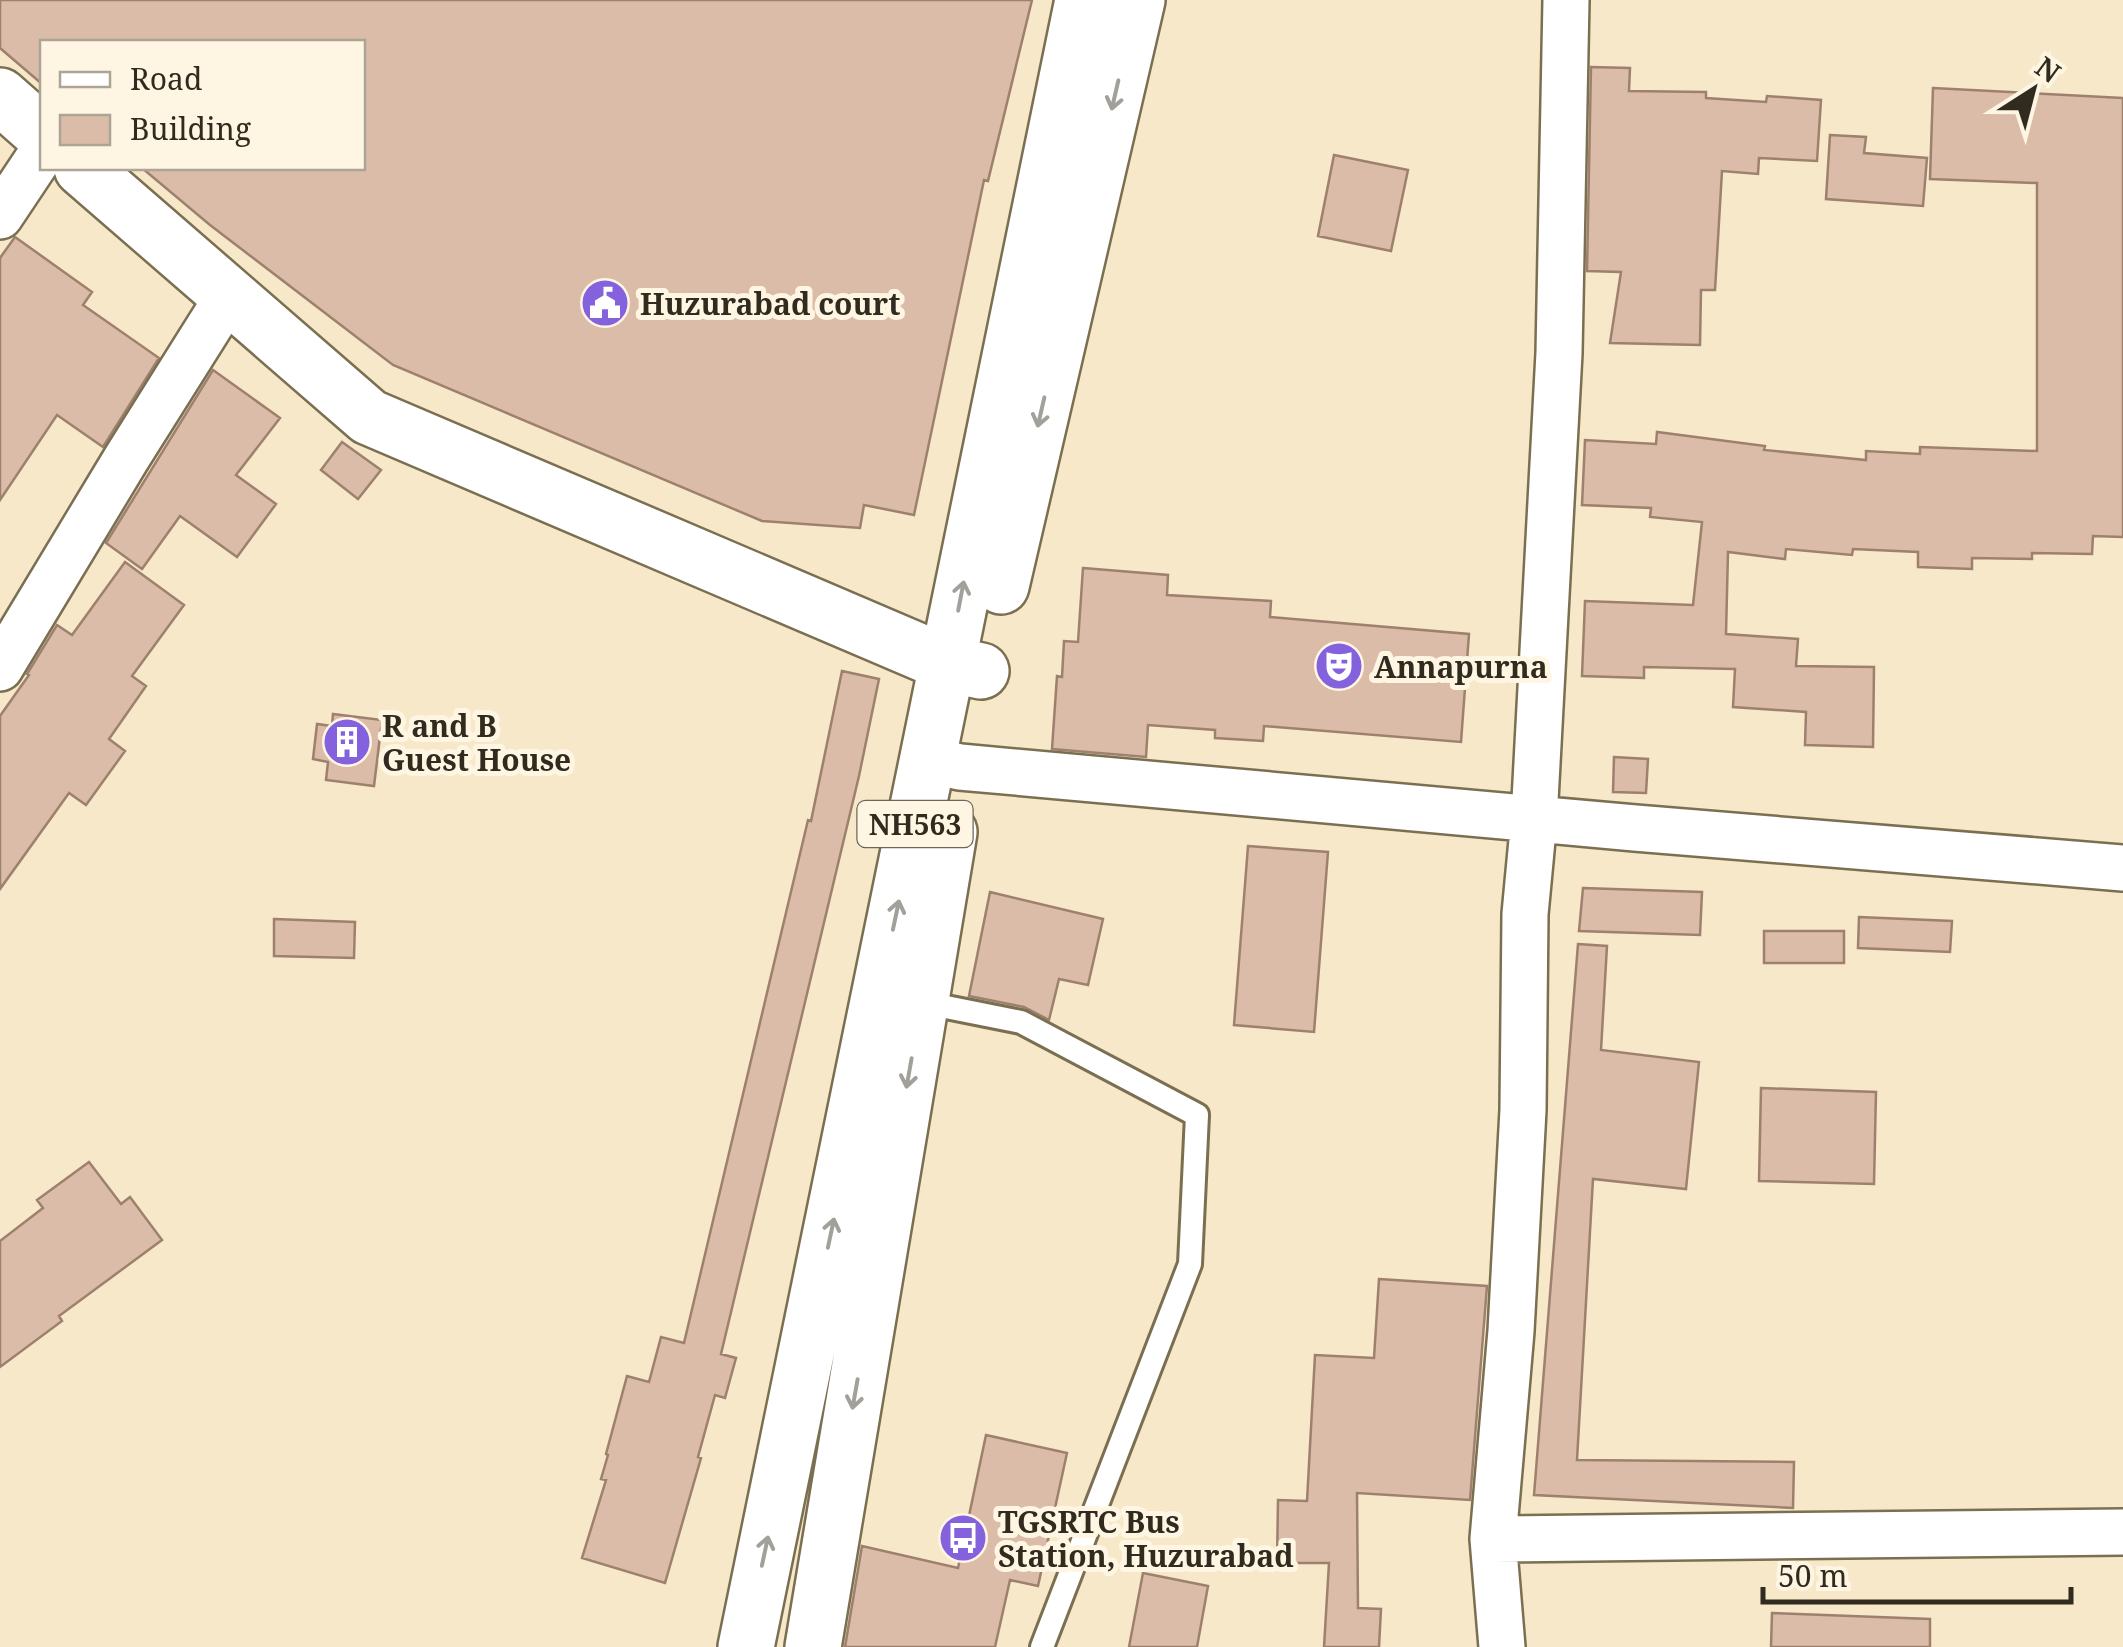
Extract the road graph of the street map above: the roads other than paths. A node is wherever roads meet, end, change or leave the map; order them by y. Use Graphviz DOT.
graph roads {
  1 [pos="1083,0"];
  2 [pos="1136,0"];
  3 [pos="1566,0"];
  4 [pos="0,96"];
  5 [pos="40,131"];
  6 [pos="40,156"];
  7 [pos="84,170"];
  8 [pos="0,216"];
  9 [pos="229,295"];
  10 [pos="964,667"];
  11 [pos="0,668"];
  12 [pos="944,764"];
  13 [pos="1534,820"];
  14 [pos="2123,868"];
  15 [pos="921,1002"];
  16 [pos="2123,1532"];
  17 [pos="1493,1539"];
  18 [pos="746,1647"];
  19 [pos="812,1647"];
  20 [pos="1042,1647"];
  21 [pos="1502,1647"];
  10 -- 1 [label="main road, NH563, one-way"];
  2 -- 10 [label="main road, NH563, one-way"];
  3 -- 13 [label="street"];
  4 -- 5 [label="main road"];
  6 -- 8 [label="street"];
  7 -- 9 [label="main road"];
  9 -- 10 [label="main road"];
  9 -- 11 [label="street"];
  10 -- 12 [label="main road, NH563"];
  12 -- 13 [label="street"];
  12 -- 15 [label="main road, NH563"];
  18 -- 12 [label="main road, NH563, one-way"];
  13 -- 14 [label="street"];
  13 -- 17 [label="street"];
  15 -- 19 [label="main road, NH563, one-way"];
  15 -- 20 [label="lane"];
  16 -- 17 [label="street"];
  17 -- 21 [label="street"];
}
